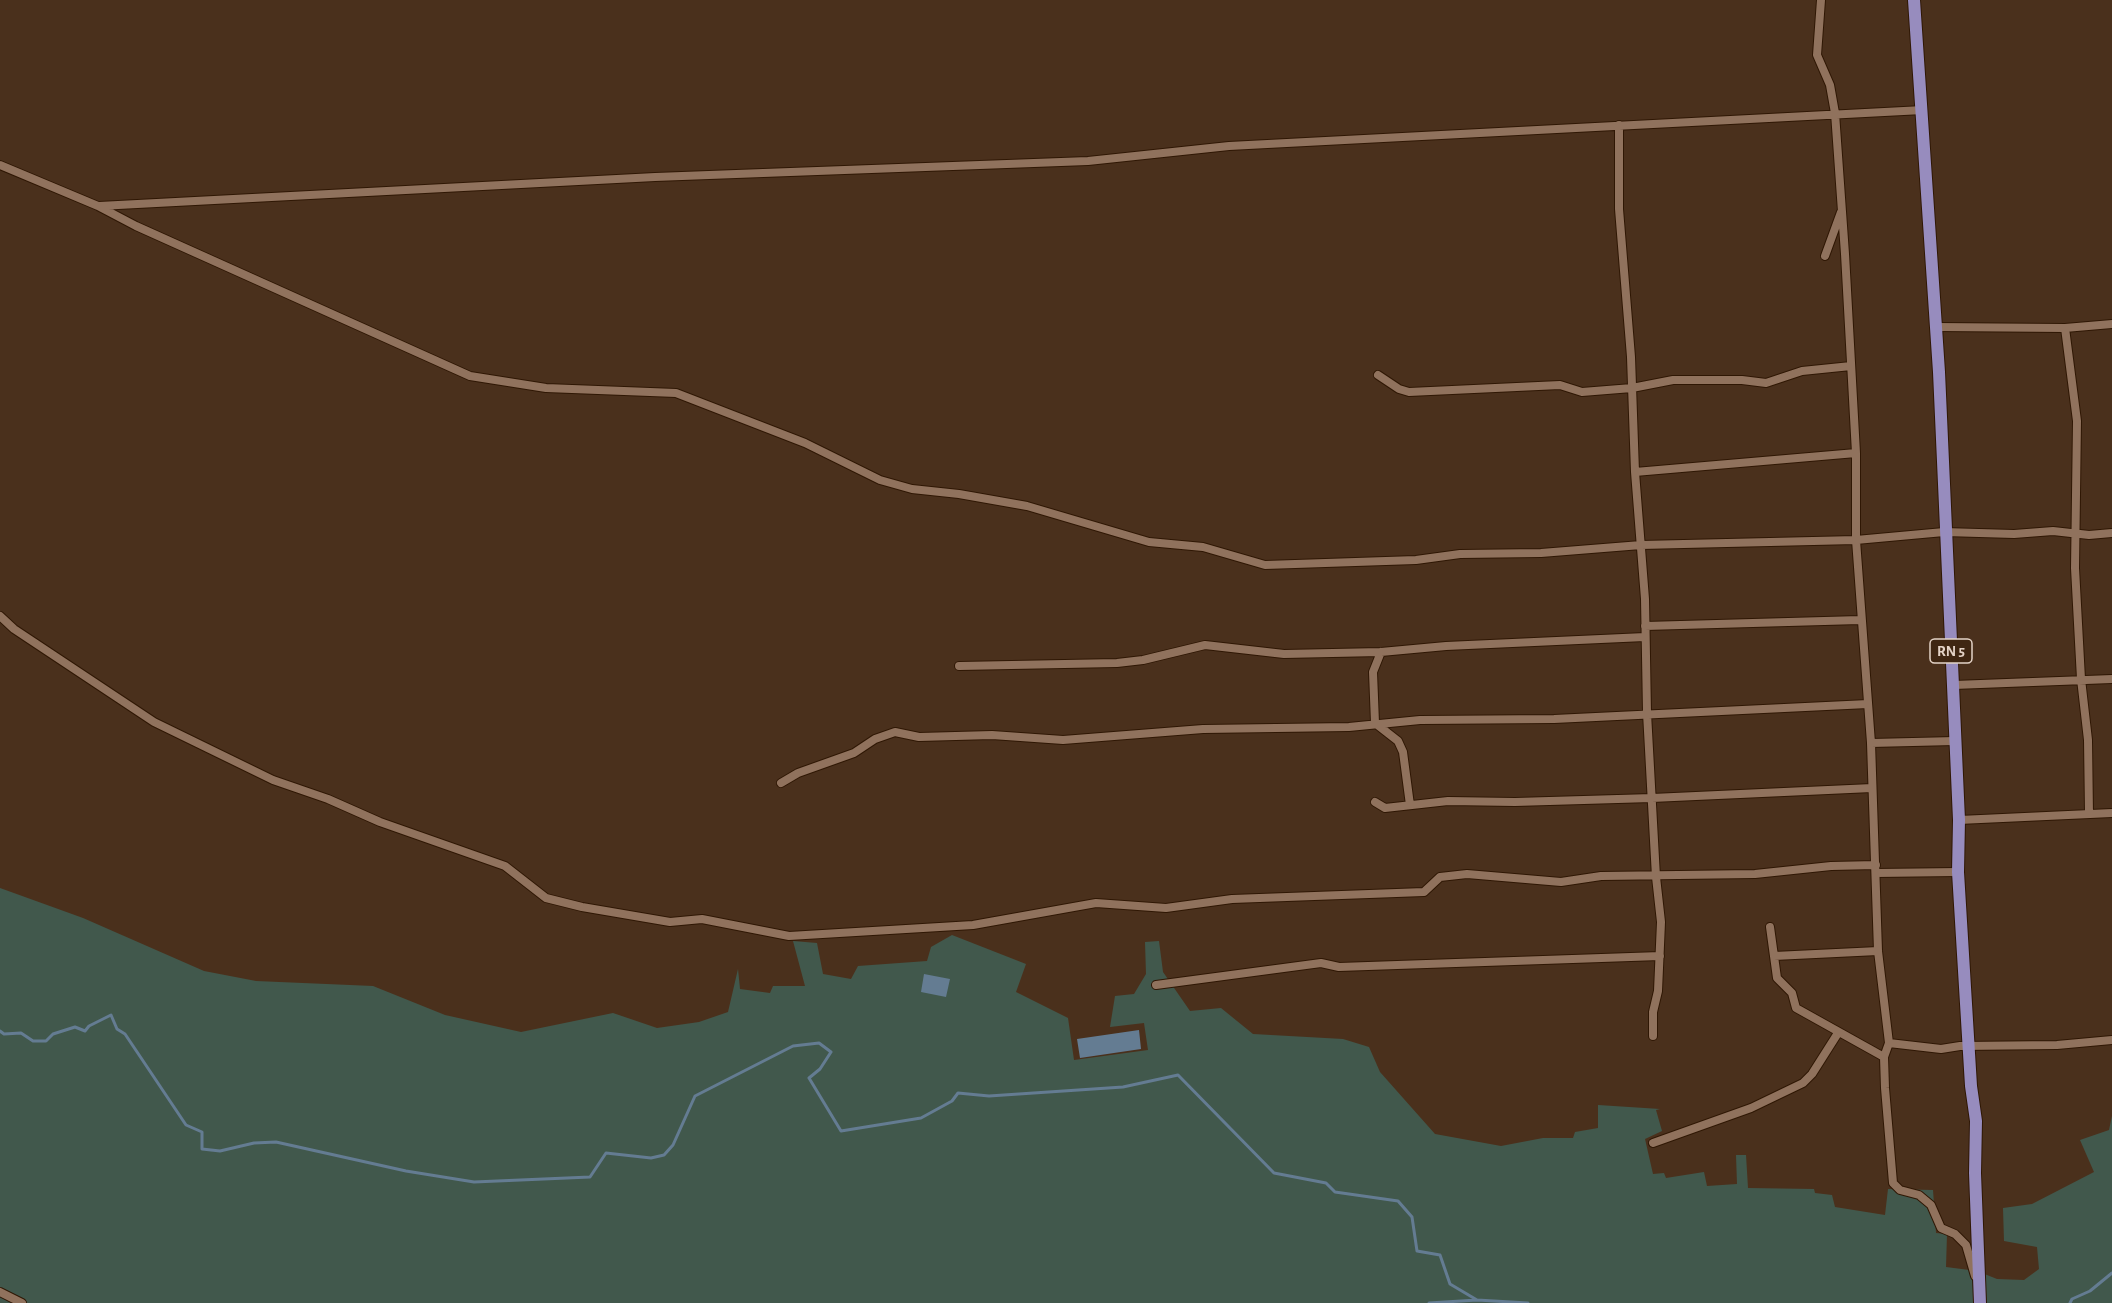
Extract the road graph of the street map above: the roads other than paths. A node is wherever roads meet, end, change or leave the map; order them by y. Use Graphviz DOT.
graph roads {
  1 [pos="1821,0"];
  2 [pos="1914,0"];
  3 [pos="1923,110"];
  4 [pos="1835,113"];
  5 [pos="1619,125"];
  6 [pos="0,165"];
  7 [pos="98,206"];
  8 [pos="1842,208"];
  9 [pos="1825,256"];
  10 [pos="2112,324"];
  11 [pos="1936,327"];
  12 [pos="2065,328"];
  13 [pos="1851,366"];
  14 [pos="1378,375"];
  15 [pos="1632,388"];
  16 [pos="1856,453"];
  17 [pos="1635,472"];
  18 [pos="1944,532"];
  19 [pos="2075,533"];
  20 [pos="2112,533"];
  21 [pos="1856,540"];
  22 [pos="1641,545"];
  23 [pos="0,616"];
  24 [pos="1860,620"];
  25 [pos="1645,626"];
  26 [pos="1645,637"];
  27 [pos="1382,652"];
  28 [pos="959,666"];
  29 [pos="2112,679"];
  30 [pos="2081,680"];
  31 [pos="1954,685"];
  32 [pos="1868,704"];
  33 [pos="1647,713"];
  34 [pos="1375,723"];
  35 [pos="1955,741"];
  36 [pos="1871,743"];
  37 [pos="781,783"];
  38 [pos="1872,788"];
  39 [pos="1652,798"];
  40 [pos="1375,802"];
  41 [pos="1410,805"];
  42 [pos="2112,813"];
  43 [pos="2089,814"];
  44 [pos="1959,820"];
  45 [pos="1876,869"];
  46 [pos="1958,872"];
  47 [pos="1656,877"];
  48 [pos="1770,927"];
  49 [pos="1878,951"];
  50 [pos="1660,956"];
  51 [pos="1774,956"];
  52 [pos="1156,985"];
  53 [pos="1838,1034"];
  54 [pos="1653,1036"];
  55 [pos="2112,1040"];
  56 [pos="1889,1043"];
  57 [pos="1969,1047"];
  58 [pos="1884,1058"];
  59 [pos="1653,1143"];
  60 [pos="0,1292"];
  61 [pos="1979,1297"];
  62 [pos="22,1303"];
  1 -- 4 [label="street"];
  2 -- 3 [label="main road, RN 5"];
  3 -- 4 [label="street"];
  3 -- 11 [label="main road, RN 5"];
  4 -- 5 [label="street"];
  4 -- 8 [label="street"];
  5 -- 7 [label="street"];
  5 -- 15 [label="street"];
  6 -- 7 [label="street"];
  7 -- 22 [label="street"];
  8 -- 9 [label="street"];
  8 -- 13 [label="street"];
  10 -- 12 [label="street"];
  11 -- 12 [label="street"];
  11 -- 18 [label="main road, RN 5"];
  12 -- 19 [label="street"];
  13 -- 15 [label="street"];
  13 -- 16 [label="street"];
  14 -- 15 [label="street"];
  15 -- 17 [label="street"];
  16 -- 17 [label="street"];
  16 -- 21 [label="street"];
  17 -- 22 [label="street"];
  18 -- 19 [label="street"];
  18 -- 21 [label="street"];
  18 -- 31 [label="main road, RN 5"];
  19 -- 20 [label="street"];
  19 -- 30 [label="street"];
  21 -- 22 [label="street"];
  21 -- 24 [label="street"];
  22 -- 25 [label="street"];
  23 -- 47 [label="street"];
  24 -- 25 [label="street"];
  24 -- 32 [label="street"];
  25 -- 26 [label="street"];
  26 -- 27 [label="street"];
  26 -- 33 [label="street"];
  27 -- 28 [label="street"];
  27 -- 34 [label="street"];
  29 -- 30 [label="street"];
  30 -- 31 [label="street"];
  30 -- 43 [label="street"];
  31 -- 35 [label="main road, RN 5"];
  32 -- 33 [label="street"];
  32 -- 36 [label="street"];
  33 -- 34 [label="street"];
  33 -- 39 [label="street"];
  34 -- 37 [label="street"];
  34 -- 41 [label="street"];
  35 -- 36 [label="street"];
  35 -- 44 [label="main road, RN 5"];
  36 -- 38 [label="street"];
  38 -- 39 [label="street"];
  38 -- 45 [label="street"];
  39 -- 41 [label="street"];
  39 -- 47 [label="street"];
  40 -- 41 [label="street"];
  42 -- 43 [label="street"];
  43 -- 44 [label="street"];
  44 -- 46 [label="main road, RN 5"];
  45 -- 46 [label="street"];
  45 -- 47 [label="street"];
  45 -- 49 [label="street"];
  46 -- 57 [label="main road, RN 5"];
  47 -- 50 [label="street"];
  48 -- 51 [label="street"];
  49 -- 51 [label="street"];
  49 -- 56 [label="street"];
  50 -- 52 [label="street"];
  50 -- 54 [label="street"];
  51 -- 53 [label="street"];
  53 -- 58 [label="street"];
  53 -- 59 [label="street"];
  55 -- 57 [label="street"];
  56 -- 57 [label="street"];
  56 -- 58 [label="street"];
  57 -- 61 [label="main road, RN 5"];
  58 -- 61 [label="street"];
  60 -- 62 [label="street"];
}
